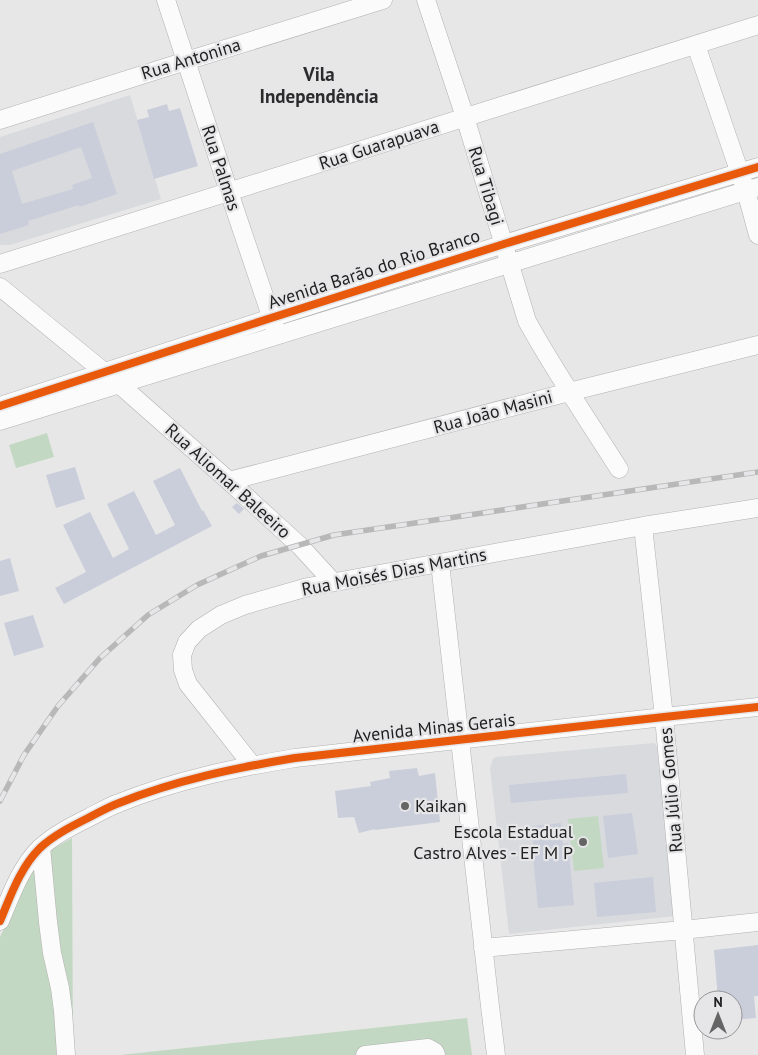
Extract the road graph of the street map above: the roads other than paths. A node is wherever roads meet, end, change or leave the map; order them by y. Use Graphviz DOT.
graph roads {
  1 [pos="166,0"];
  2 [pos="382,0"];
  3 [pos="426,0"];
  4 [pos="758,25"];
  5 [pos="696,44"];
  6 [pos="186,61"];
  7 [pos="465,117"];
  8 [pos="0,120"];
  9 [pos="758,167"];
  10 [pos="740,172"];
  11 [pos="752,189"];
  12 [pos="229,192"];
  13 [pos="758,235"];
  14 [pos="504,244"];
  15 [pos="0,264"];
  16 [pos="509,264"];
  17 [pos="0,286"];
  18 [pos="271,318"];
  19 [pos="278,335"];
  20 [pos="758,345"];
  21 [pos="103,372"];
  22 [pos="119,384"];
  23 [pos="569,392"];
  24 [pos="4,412"];
  25 [pos="619,469"];
  26 [pos="230,481"];
  27 [pos="758,508"];
  28 [pos="643,526"];
  29 [pos="440,563"];
  30 [pos="333,582"];
  31 [pos="758,707"];
  32 [pos="664,717"];
  33 [pos="460,740"];
  34 [pos="252,765"];
  35 [pos="41,847"];
  36 [pos="0,920"];
  37 [pos="758,922"];
  38 [pos="683,930"];
  39 [pos="483,948"];
  40 [pos="66,1055"];
  41 [pos="365,1055"];
  42 [pos="436,1055"];
  43 [pos="496,1055"];
  44 [pos="695,1055"];
  1 -- 6 [label="street, Rua Palmas"];
  2 -- 6 [label="street, Rua Antonina"];
  3 -- 7 [label="street, Rua Tibagi"];
  4 -- 5 [label="street, Rua Guarapuava"];
  5 -- 7 [label="street, Rua Guarapuava"];
  5 -- 10 [label="street"];
  6 -- 8 [label="street, Rua Antonina"];
  6 -- 12 [label="street, Rua Palmas"];
  7 -- 12 [label="street, Rua Guarapuava"];
  7 -- 14 [label="street, Rua Tibagi"];
  9 -- 10 [label="street, Avenida Barão do Rio Branco"];
  10 -- 11 [label="street"];
  10 -- 14 [label="street, Avenida Barão do Rio Branco"];
  11 -- 13 [label="street"];
  11 -- 16 [label="street, Avenida Barão do Rio Branco"];
  12 -- 15 [label="street, Rua Guarapuava"];
  12 -- 18 [label="street, Rua Palmas"];
  14 -- 16 [label="street, Rua Tibagi"];
  14 -- 18 [label="street, Avenida Barão do Rio Branco"];
  16 -- 19 [label="street, Avenida Barão do Rio Branco"];
  16 -- 23 [label="street, Rua Tibagi"];
  17 -- 21 [label="street, Rua Aliomar Baleeiro"];
  18 -- 19 [label="street, Rua Palmas"];
  18 -- 21 [label="street, Avenida Barão do Rio Branco"];
  19 -- 22 [label="street, Avenida Barão do Rio Branco"];
  20 -- 23 [label="street, Rua João Masini"];
  21 -- 22 [label="street, Rua Aliomar Baleeiro"];
  21 -- 24 [label="street, Avenida Barão do Rio Branco"];
  22 -- 24 [label="street, Avenida Barão do Rio Branco"];
  22 -- 26 [label="street, Rua Aliomar Baleeiro"];
  23 -- 25 [label="street, Rua Tibagi"];
  23 -- 26 [label="street, Rua João Masini"];
  26 -- 30 [label="street, Rua Aliomar Baleeiro"];
  27 -- 28 [label="street, Rua Moisés Dias Martins"];
  28 -- 29 [label="street, Rua Moisés Dias Martins"];
  28 -- 32 [label="street, Rua Júlio Gomes"];
  29 -- 30 [label="street, Rua Moisés Dias Martins"];
  29 -- 33 [label="street"];
  30 -- 34 [label="street, Rua Moisés Dias Martins"];
  31 -- 32 [label="street, Avenida Minas Gerais"];
  32 -- 33 [label="street, Avenida Minas Gerais"];
  32 -- 38 [label="street, Rua Júlio Gomes"];
  33 -- 34 [label="street, Avenida Minas Gerais"];
  33 -- 39 [label="street"];
  34 -- 35 [label="street, Avenida Minas Gerais"];
  35 -- 36 [label="street, Avenida Minas Gerais"];
  35 -- 40 [label="street"];
  37 -- 38 [label="street"];
  38 -- 39 [label="street"];
  38 -- 44 [label="street, Rua Júlio Gomes"];
  39 -- 43 [label="street"];
  41 -- 42 [label="street"];
}
